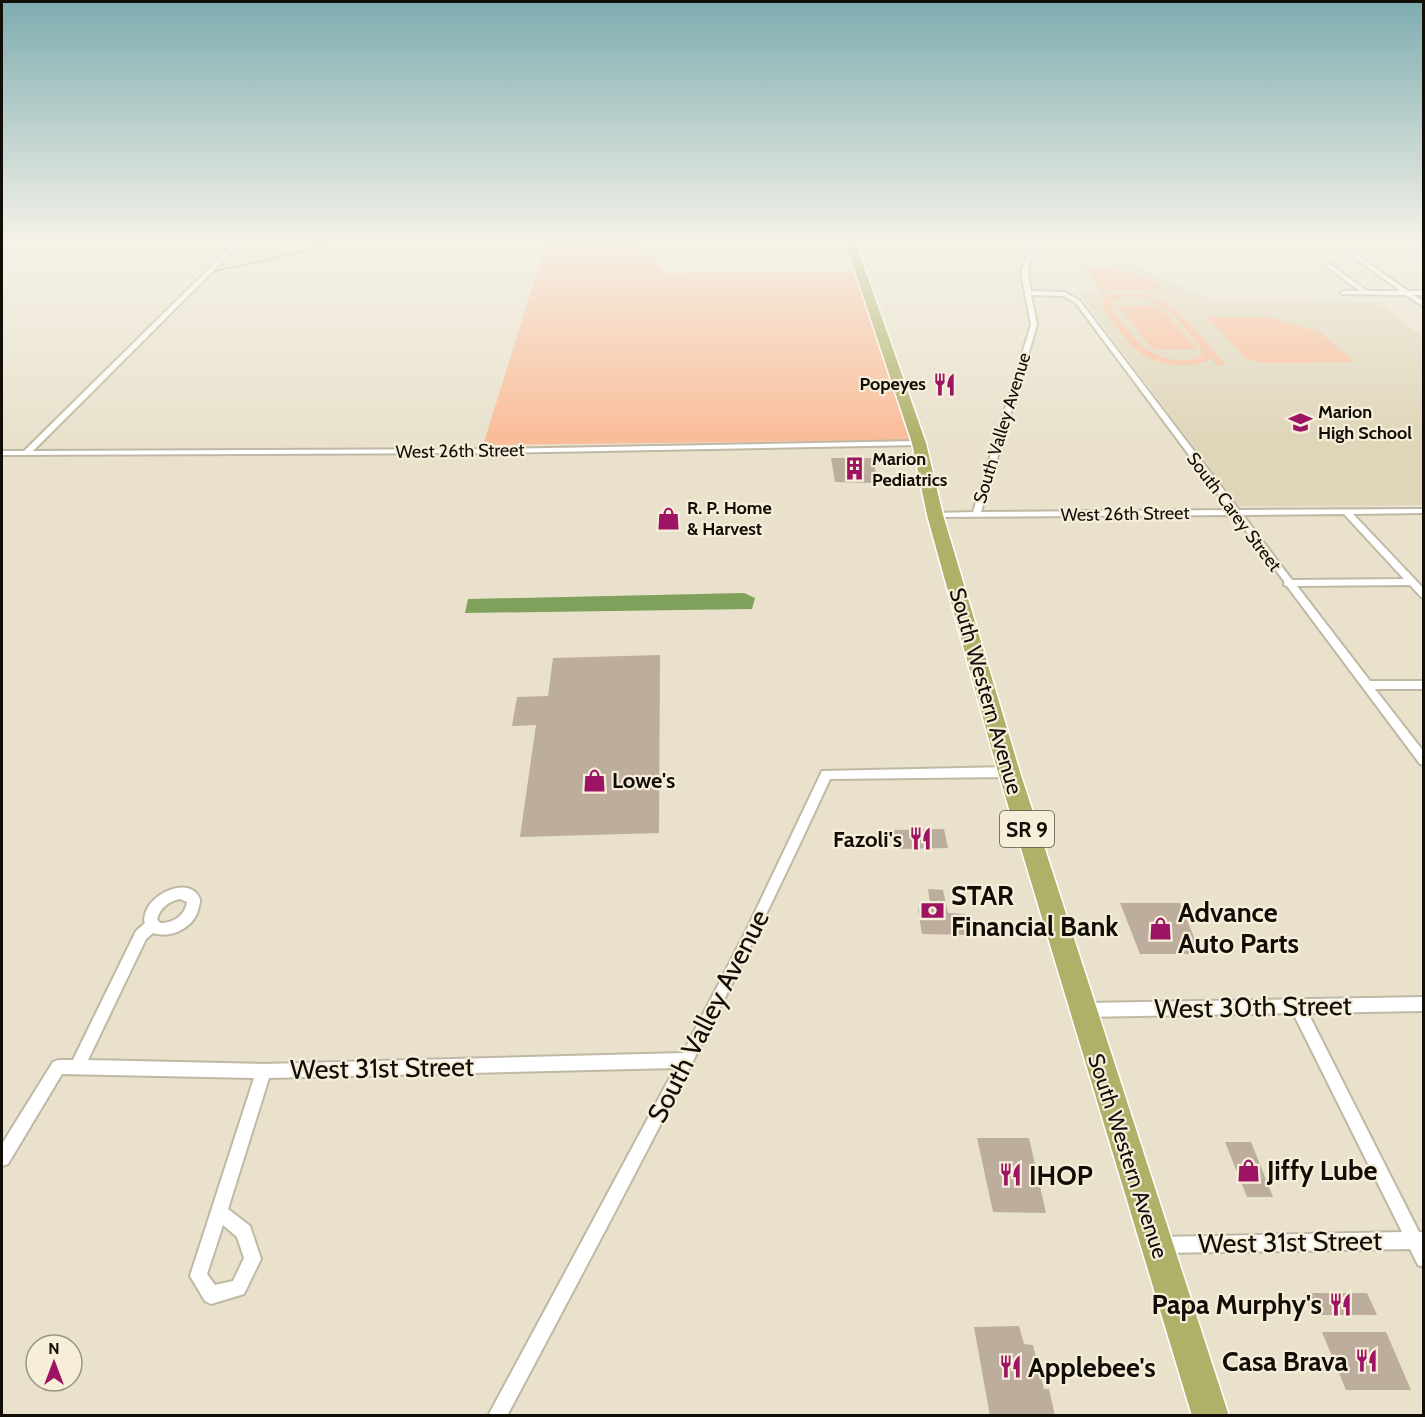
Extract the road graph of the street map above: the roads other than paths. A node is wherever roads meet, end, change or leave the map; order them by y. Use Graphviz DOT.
graph roads {
  1 [pos="172,307"];
  2 [pos="873,307"];
  3 [pos="1031,307"];
  4 [pos="1082,307"];
  5 [pos="919,443"];
  6 [pos="2,453"];
  7 [pos="27,453"];
  8 [pos="1346,511"];
  9 [pos="1424,511"];
  10 [pos="1235,513"];
  11 [pos="935,515"];
  12 [pos="976,515"];
  13 [pos="1411,582"];
  14 [pos="1287,583"];
  15 [pos="1424,595"];
  16 [pos="1365,685"];
  17 [pos="1424,685"];
  18 [pos="1424,761"];
  19 [pos="1009,772"];
  20 [pos="152,925"];
  21 [pos="1424,1004"];
  22 [pos="1297,1006"];
  23 [pos="1082,1010"];
  24 [pos="687,1060"];
  25 [pos="77,1068"];
  26 [pos="264,1071"];
  27 [pos="2,1158"];
  28 [pos="219,1212"];
  29 [pos="1419,1240"];
  30 [pos="1156,1245"];
  31 [pos="1424,1259"];
  32 [pos="497,1416"];
  33 [pos="1211,1416"];
  1 -- 7 [label="street"];
  2 -- 5 [label="highway, South Western Avenue / SR 9"];
  3 -- 12 [label="street, South Valley Avenue"];
  4 -- 10 [label="street, South Carey Street"];
  5 -- 7 [label="street, West 26th Street"];
  5 -- 11 [label="highway, South Western Avenue / SR 9"];
  6 -- 7 [label="street, West 26th Street"];
  8 -- 9 [label="street, West 26th Street"];
  8 -- 10 [label="street, West 26th Street"];
  8 -- 13 [label="street"];
  10 -- 12 [label="street, West 26th Street"];
  10 -- 14 [label="street, South Carey Street"];
  11 -- 12 [label="street, West 26th Street"];
  11 -- 19 [label="highway, South Western Avenue / SR 9"];
  13 -- 14 [label="street"];
  13 -- 15 [label="street"];
  14 -- 16 [label="street, South Carey Street"];
  16 -- 17 [label="street"];
  16 -- 18 [label="street, South Carey Street"];
  19 -- 23 [label="highway, South Western Avenue / SR 9"];
  19 -- 24 [label="street, South Valley Avenue"];
  20 -- 25 [label="street"];
  21 -- 22 [label="street, West 30th Street"];
  22 -- 23 [label="street, West 30th Street"];
  22 -- 29 [label="street"];
  23 -- 30 [label="highway, South Western Avenue / SR 9"];
  24 -- 26 [label="street, West 31st Street"];
  24 -- 32 [label="street, South Valley Avenue"];
  25 -- 26 [label="street, West 31st Street"];
  25 -- 27 [label="street, West 31st Street"];
  26 -- 28 [label="street"];
  28 -- 28 [label="street"];
  29 -- 30 [label="street, West 31st Street"];
  29 -- 31 [label="street"];
  30 -- 33 [label="highway, South Western Avenue / SR 9"];
}
